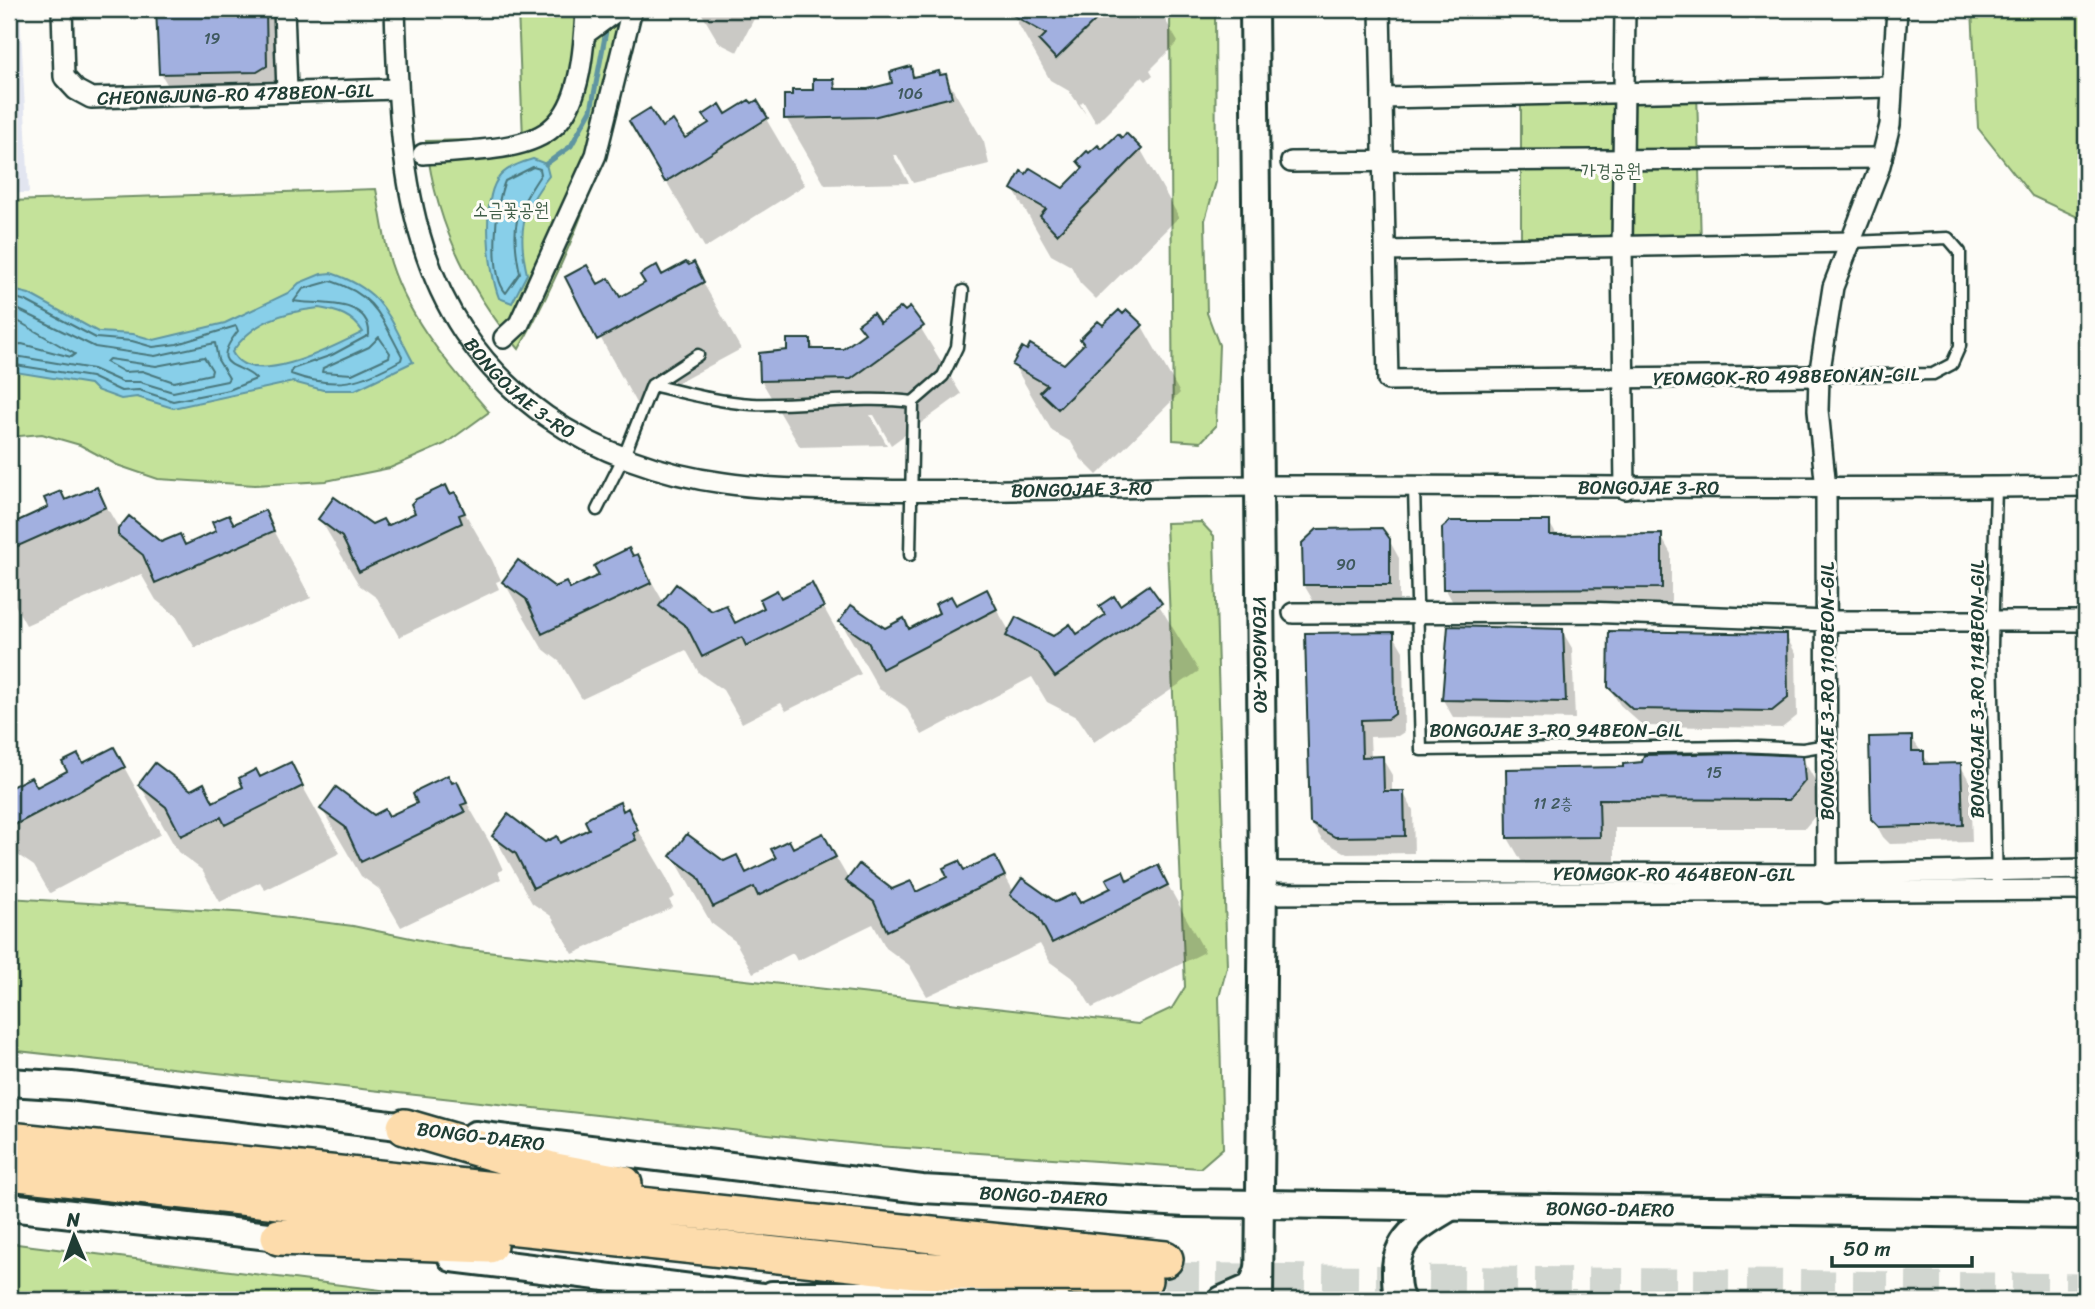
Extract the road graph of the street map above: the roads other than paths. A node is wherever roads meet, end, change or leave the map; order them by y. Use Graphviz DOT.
graph roads {
  1 [pos="62,9"];
  2 [pos="284,9"];
  3 [pos="395,9"];
  4 [pos="586,9"];
  5 [pos="619,9"];
  6 [pos="632,9"];
  7 [pos="1254,9"];
  8 [pos="1380,9"];
  9 [pos="1625,9"];
  10 [pos="1897,9"];
  11 [pos="585,34"];
  12 [pos="1892,87"];
  13 [pos="397,89"];
  14 [pos="288,91"];
  15 [pos="1626,93"];
  16 [pos="1382,98"];
  17 [pos="423,154"];
  18 [pos="1882,158"];
  19 [pos="1291,162"];
  20 [pos="1384,162"];
  21 [pos="1624,163"];
  22 [pos="1851,242"];
  23 [pos="1622,246"];
  24 [pos="1386,251"];
  25 [pos="963,290"];
  26 [pos="504,338"];
  27 [pos="698,355"];
  28 [pos="1819,376"];
  29 [pos="1624,378"];
  30 [pos="653,385"];
  31 [pos="913,402"];
  32 [pos="624,456"];
  33 [pos="1259,486"];
  34 [pos="2086,486"];
  35 [pos="1414,487"];
  36 [pos="1996,487"];
  37 [pos="1625,489"];
  38 [pos="1826,489"];
  39 [pos="910,491"];
  40 [pos="597,510"];
  41 [pos="910,555"];
  42 [pos="1293,613"];
  43 [pos="1418,613"];
  44 [pos="1992,620"];
  45 [pos="1826,621"];
  46 [pos="2086,621"];
  47 [pos="1827,745"];
  48 [pos="2086,869"];
  49 [pos="1995,871"];
  50 [pos="1306,872"];
  51 [pos="1263,883"];
  52 [pos="1827,883"];
  53 [pos="2086,890"];
  54 [pos="1997,891"];
  55 [pos="1308,894"];
  56 [pos="9,1082"];
  57 [pos="405,1127"];
  58 [pos="9,1140"];
  59 [pos="9,1172"];
  60 [pos="1260,1203"];
  61 [pos="1452,1206"];
  62 [pos="9,1207"];
  63 [pos="2086,1215"];
  64 [pos="882,1233"];
  65 [pos="279,1237"];
  66 [pos="1259,1269"];
  67 [pos="916,1270"];
  68 [pos="757,1295"];
  69 [pos="788,1300"];
  70 [pos="1056,1300"];
  71 [pos="1222,1300"];
  72 [pos="1259,1300"];
  73 [pos="1401,1300"];
  1 -- 14 [label="street, CHEONGJUNG-RO 478BEON-GIL"];
  2 -- 14 [label="street"];
  3 -- 13 [label="street, BONGOJAE 3-RO"];
  4 -- 11 [label="street"];
  5 -- 11 [label="street"];
  6 -- 26 [label="street"];
  7 -- 33 [label="main road, YEOMGOK-RO"];
  8 -- 16 [label="street, YEOMGOK-RO 498BEONAN-GIL"];
  9 -- 15 [label="street"];
  10 -- 12 [label="street, BONGOJAE 3-RO 110BEON-GIL"];
  11 -- 17 [label="street"];
  12 -- 15 [label="street"];
  12 -- 18 [label="street, BONGOJAE 3-RO 110BEON-GIL"];
  13 -- 14 [label="street, CHEONGJUNG-RO 478BEON-GIL"];
  13 -- 32 [label="street, BONGOJAE 3-RO"];
  15 -- 16 [label="street"];
  15 -- 21 [label="street"];
  16 -- 20 [label="street, YEOMGOK-RO 498BEONAN-GIL"];
  18 -- 21 [label="street"];
  18 -- 22 [label="street, BONGOJAE 3-RO 110BEON-GIL"];
  19 -- 20 [label="street"];
  20 -- 21 [label="street"];
  20 -- 24 [label="street, YEOMGOK-RO 498BEONAN-GIL"];
  21 -- 23 [label="street"];
  22 -- 23 [label="street, YEOMGOK-RO 498BEONAN-GIL"];
  22 -- 28 [label="street, BONGOJAE 3-RO 110BEON-GIL"];
  22 -- 28 [label="lane, YEOMGOK-RO 498BEONAN-GIL"];
  23 -- 24 [label="street, YEOMGOK-RO 498BEONAN-GIL"];
  23 -- 29 [label="street"];
  24 -- 29 [label="street, YEOMGOK-RO 498BEONAN-GIL"];
  25 -- 31 [label="lane"];
  27 -- 30 [label="lane"];
  28 -- 29 [label="street, YEOMGOK-RO 498BEONAN-GIL"];
  28 -- 38 [label="street, BONGOJAE 3-RO 110BEON-GIL"];
  29 -- 37 [label="street"];
  30 -- 31 [label="lane"];
  30 -- 32 [label="lane"];
  31 -- 39 [label="lane"];
  32 -- 39 [label="street, BONGOJAE 3-RO"];
  32 -- 40 [label="lane"];
  33 -- 35 [label="street, BONGOJAE 3-RO"];
  33 -- 39 [label="street, BONGOJAE 3-RO"];
  33 -- 51 [label="main road, YEOMGOK-RO"];
  34 -- 36 [label="street, BONGOJAE 3-RO"];
  35 -- 37 [label="street, BONGOJAE 3-RO"];
  35 -- 43 [label="lane, BONGOJAE 3-RO 94BEON-GIL"];
  36 -- 38 [label="street, BONGOJAE 3-RO"];
  36 -- 44 [label="lane, BONGOJAE 3-RO 114BEON-GIL"];
  37 -- 38 [label="street, BONGOJAE 3-RO"];
  38 -- 45 [label="street, BONGOJAE 3-RO 110BEON-GIL"];
  39 -- 41 [label="lane"];
  42 -- 43 [label="street"];
  43 -- 45 [label="street"];
  43 -- 47 [label="lane, BONGOJAE 3-RO 94BEON-GIL"];
  44 -- 45 [label="street"];
  44 -- 46 [label="street"];
  44 -- 49 [label="lane, BONGOJAE 3-RO 114BEON-GIL"];
  45 -- 47 [label="street, BONGOJAE 3-RO 110BEON-GIL"];
  47 -- 52 [label="street, BONGOJAE 3-RO 110BEON-GIL"];
  48 -- 49 [label="street, YEOMGOK-RO 464BEON-GIL"];
  49 -- 52 [label="street, YEOMGOK-RO 464BEON-GIL"];
  49 -- 54 [label="lane, BONGOJAE 3-RO 114BEON-GIL"];
  50 -- 51 [label="street, YEOMGOK-RO 464BEON-GIL"];
  50 -- 52 [label="street, YEOMGOK-RO 464BEON-GIL"];
  50 -- 55 [label="street"];
  51 -- 55 [label="street, YEOMGOK-RO 464BEON-GIL"];
  51 -- 60 [label="main road, YEOMGOK-RO"];
  52 -- 54 [label="street, YEOMGOK-RO 464BEON-GIL"];
  52 -- 55 [label="street, YEOMGOK-RO 464BEON-GIL"];
  53 -- 54 [label="street, YEOMGOK-RO 464BEON-GIL"];
  56 -- 57 [label="main road, BONGO-DAERO"];
  57 -- 60 [label="main road, BONGO-DAERO"];
  57 -- 64 [label="highway"];
  58 -- 64 [label="highway"];
  59 -- 67 [label="highway"];
  60 -- 61 [label="main road, BONGO-DAERO"];
  60 -- 66 [label="main road, YEOMGOK-RO"];
  61 -- 63 [label="main road, BONGO-DAERO"];
  61 -- 73 [label="main road"];
  62 -- 65 [label="main road"];
  64 -- 67 [label="highway"];
  65 -- 67 [label="highway"];
  65 -- 68 [label="main road"];
  66 -- 71 [label="main road"];
  66 -- 72 [label="main road, YEOMGOK-RO"];
  68 -- 69 [label="main road"];
  68 -- 70 [label="main road"];
}
